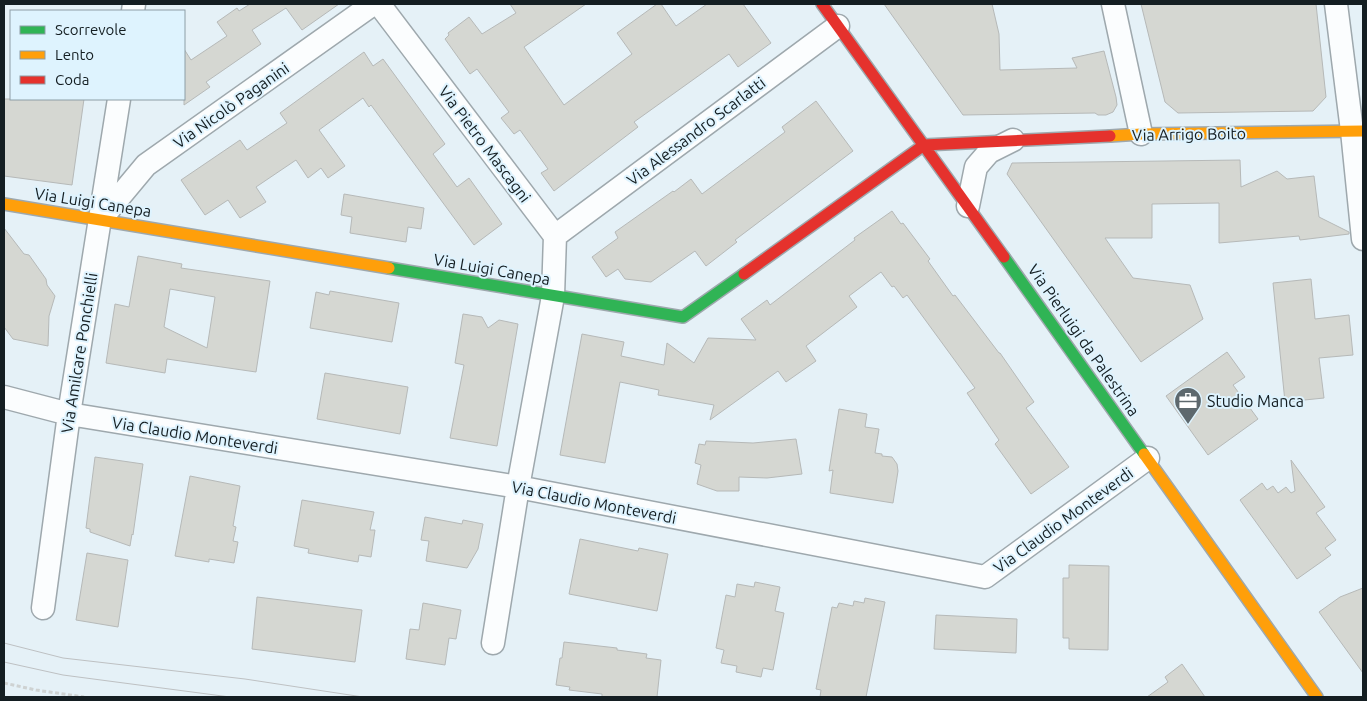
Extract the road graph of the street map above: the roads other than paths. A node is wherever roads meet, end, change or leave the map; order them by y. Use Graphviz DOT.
graph roads {
  1 [pos="373,4"];
  2 [pos="379,4"];
  3 [pos="822,4"];
  4 [pos="1113,4"];
  5 [pos="1336,4"];
  6 [pos="838,26"];
  7 [pos="119,100"];
  8 [pos="1358,131"];
  9 [pos="1141,134"];
  10 [pos="1014,140"];
  11 [pos="924,145"];
  12 [pos="4,204"];
  13 [pos="968,206"];
  14 [pos="101,220"];
  15 [pos="555,236"];
  16 [pos="1363,239"];
  17 [pos="553,296"];
  18 [pos="4,397"];
  19 [pos="69,414"];
  20 [pos="1148,458"];
  21 [pos="518,487"];
  22 [pos="42,608"];
  23 [pos="494,643"];
  24 [pos="1317,697"];
  1 -- 14 [label="street, Via Nicolò Paganini"];
  2 -- 15 [label="street, Via Pietro Mascagni"];
  3 -- 6 [label="street, Via Pierluigi da Palestrina"];
  4 -- 9 [label="street"];
  5 -- 8 [label="street"];
  6 -- 11 [label="street, Via Pierluigi da Palestrina"];
  6 -- 15 [label="street, Via Alessandro Scarlatti"];
  7 -- 14 [label="street, Via Amilcare Ponchielli"];
  8 -- 9 [label="street, Via Arrigo Boito"];
  8 -- 16 [label="street"];
  9 -- 10 [label="street, Via Arrigo Boito"];
  10 -- 11 [label="street, Via Arrigo Boito"];
  10 -- 13 [label="street, Via Arrigo Boito"];
  11 -- 13 [label="street, Via Pierluigi da Palestrina"];
  11 -- 17 [label="street, Via Luigi Canepa"];
  12 -- 14 [label="street, Via Luigi Canepa"];
  13 -- 20 [label="street, Via Pierluigi da Palestrina"];
  14 -- 17 [label="street, Via Luigi Canepa"];
  14 -- 19 [label="street, Via Amilcare Ponchielli"];
  15 -- 17 [label="street"];
  17 -- 21 [label="street"];
  18 -- 19 [label="street, Via Claudio Monteverdi"];
  19 -- 21 [label="street, Via Claudio Monteverdi"];
  19 -- 22 [label="street, Via Amilcare Ponchielli"];
  20 -- 21 [label="street, Via Claudio Monteverdi"];
  20 -- 24 [label="street, Via Pierluigi da Palestrina"];
  21 -- 23 [label="street"];
}
